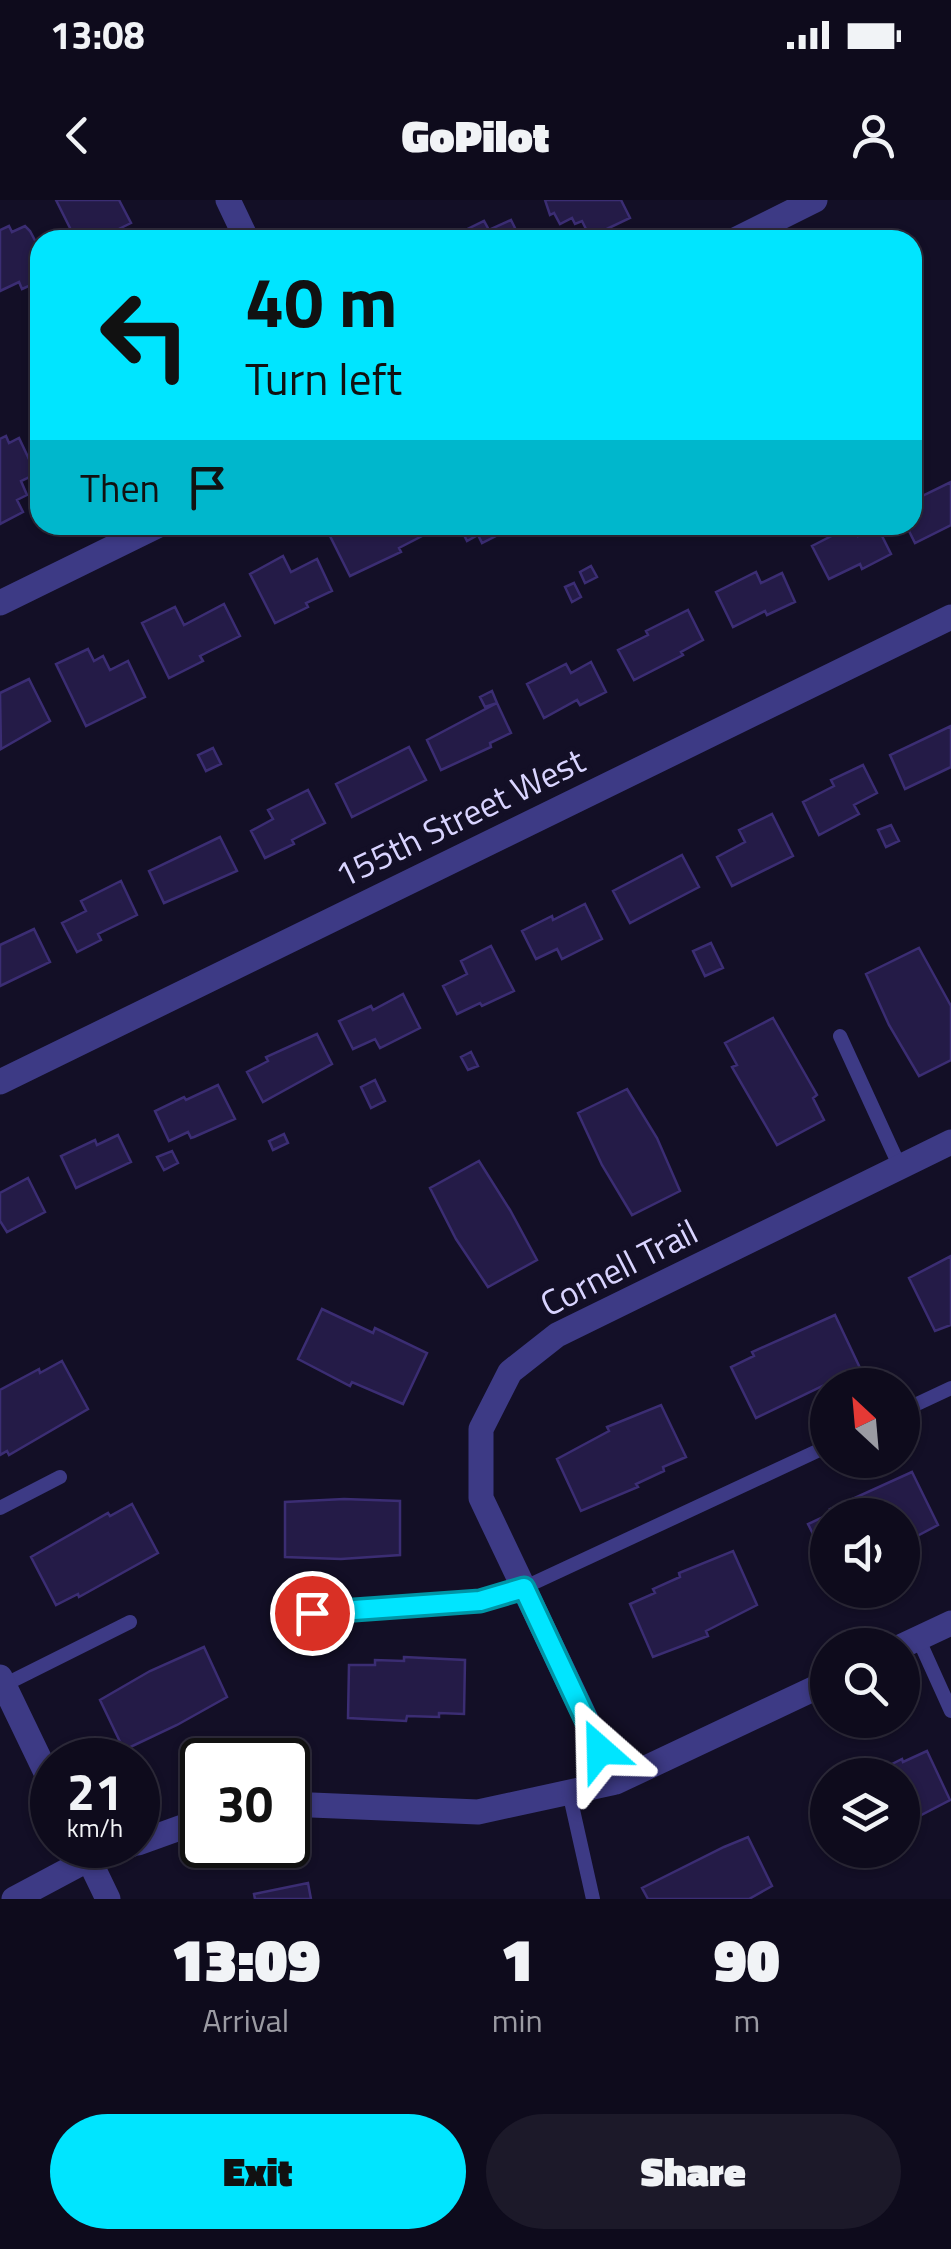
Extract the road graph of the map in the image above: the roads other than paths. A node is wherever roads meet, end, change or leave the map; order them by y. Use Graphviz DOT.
graph roads {
  1 [pos="228,200"];
  2 [pos="815,200"];
  3 [pos="242,230"];
  4 [pos="755,230"];
  5 [pos="139,535"];
  6 [pos="0,603"];
  7 [pos="951,617"];
  8 [pos="840,1036"];
  9 [pos="0,1082"];
  10 [pos="951,1142"];
  11 [pos="900,1167"];
  12 [pos="951,1388"];
  13 [pos="920,1403"];
  14 [pos="810,1454"];
  15 [pos="60,1478"];
  16 [pos="0,1508"];
  17 [pos="524,1588"];
  18 [pos="312,1613"];
  19 [pos="130,1622"];
  20 [pos="951,1622"];
  21 [pos="920,1637"];
  22 [pos="920,1659"];
  23 [pos="2,1681"];
  24 [pos="810,1690"];
  25 [pos="951,1711"];
  26 [pos="30,1739"];
  27 [pos="616,1782"];
  28 [pos="569,1792"];
  29 [pos="310,1805"];
  30 [pos="61,1868"];
  31 [pos="93,1868"];
  32 [pos="14,1899"];
  33 [pos="108,1899"];
  34 [pos="593,1899"];
  1 -- 3 [label="street"];
  2 -- 4 [label="street"];
  5 -- 6 [label="street"];
  7 -- 9 [label="street, 155th Street West"];
  8 -- 11 [label="lane"];
  10 -- 11 [label="street, Cornell Trail"];
  11 -- 17 [label="street, Cornell Trail"];
  12 -- 13 [label="lane"];
  14 -- 17 [label="lane"];
  15 -- 16 [label="lane"];
  17 -- 18 [label="lane"];
  17 -- 27 [label="street, Cornell Trail"];
  19 -- 23 [label="lane"];
  20 -- 21 [label="street"];
  22 -- 25 [label="lane"];
  23 -- 26 [label="street"];
  24 -- 27 [label="street"];
  27 -- 28 [label="street"];
  28 -- 29 [label="street"];
  28 -- 34 [label="lane"];
  30 -- 32 [label="street"];
  31 -- 33 [label="street"];
}
